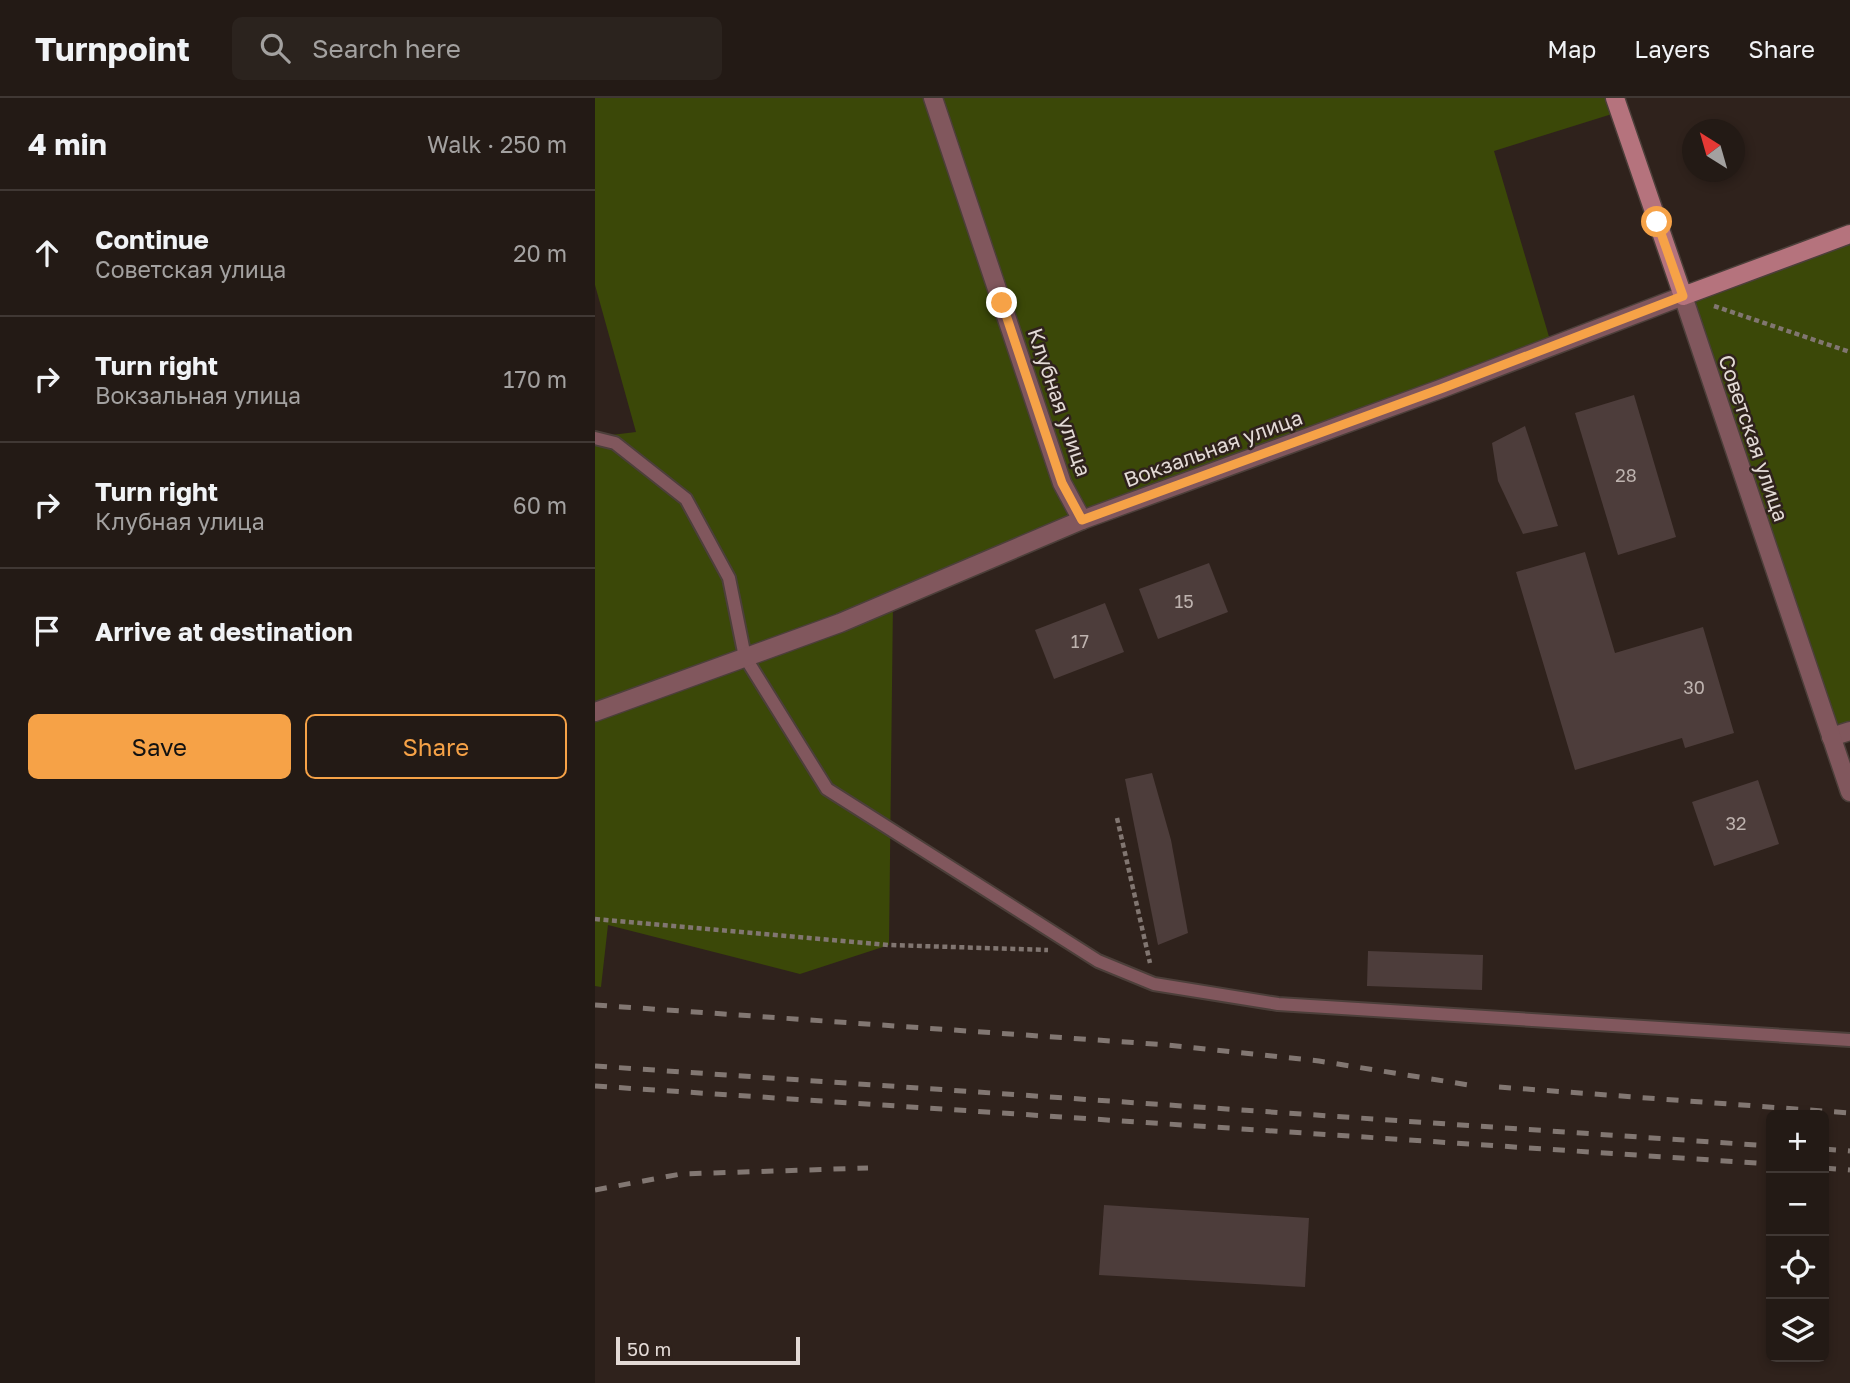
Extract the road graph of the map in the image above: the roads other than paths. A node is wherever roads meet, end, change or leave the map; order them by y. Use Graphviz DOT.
graph roads {
  1 [pos="933,98"];
  2 [pos="1615,98"];
  3 [pos="1850,234"];
  4 [pos="1683,296"];
  5 [pos="595,438"];
  6 [pos="1082,520"];
  7 [pos="745,657"];
  8 [pos="595,712"];
  9 [pos="1850,731"];
  10 [pos="1831,737"];
  11 [pos="1850,792"];
  12 [pos="1850,1040"];
  1 -- 6 [label="street, Клубная улица"];
  2 -- 4 [label="main road, Советская улица"];
  3 -- 4 [label="main road, Вокзальная улица"];
  4 -- 6 [label="street, Вокзальная улица"];
  4 -- 10 [label="street, Советская улица"];
  5 -- 7 [label="lane"];
  6 -- 7 [label="street, Вокзальная улица"];
  7 -- 8 [label="street, Вокзальная улица"];
  7 -- 12 [label="lane"];
  9 -- 10 [label="street"];
  10 -- 11 [label="street, Советская улица"];
}
